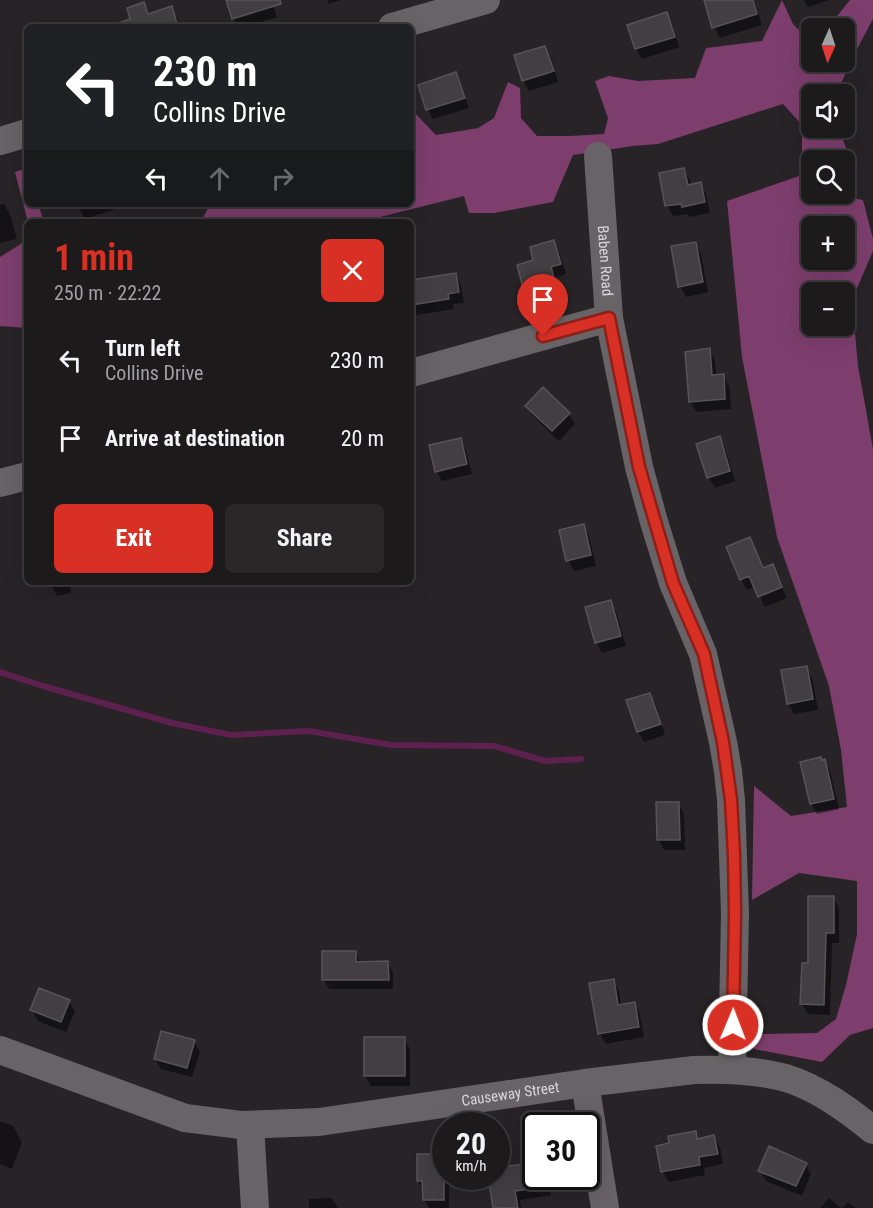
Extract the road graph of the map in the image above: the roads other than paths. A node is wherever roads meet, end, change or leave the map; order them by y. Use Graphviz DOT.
graph roads {
  1 [pos="486,0"];
  2 [pos="402,24"];
  3 [pos="24,134"];
  4 [pos="0,141"];
  5 [pos="598,156"];
  6 [pos="609,318"];
  7 [pos="414,372"];
  8 [pos="24,477"];
  9 [pos="0,483"];
  10 [pos="0,1050"];
  11 [pos="732,1070"];
  12 [pos="585,1083"];
  13 [pos="250,1125"];
  14 [pos="873,1130"];
  15 [pos="255,1208"];
  16 [pos="604,1208"];
  1 -- 2 [label="street"];
  3 -- 4 [label="street"];
  5 -- 6 [label="street, Baben Road"];
  6 -- 7 [label="street"];
  6 -- 11 [label="street, Baben Road"];
  8 -- 9 [label="street"];
  10 -- 13 [label="street, Causeway Street"];
  11 -- 12 [label="street, Causeway Street"];
  11 -- 14 [label="street, Causeway Street"];
  12 -- 13 [label="street, Causeway Street"];
  12 -- 16 [label="street"];
  13 -- 15 [label="street"];
}
